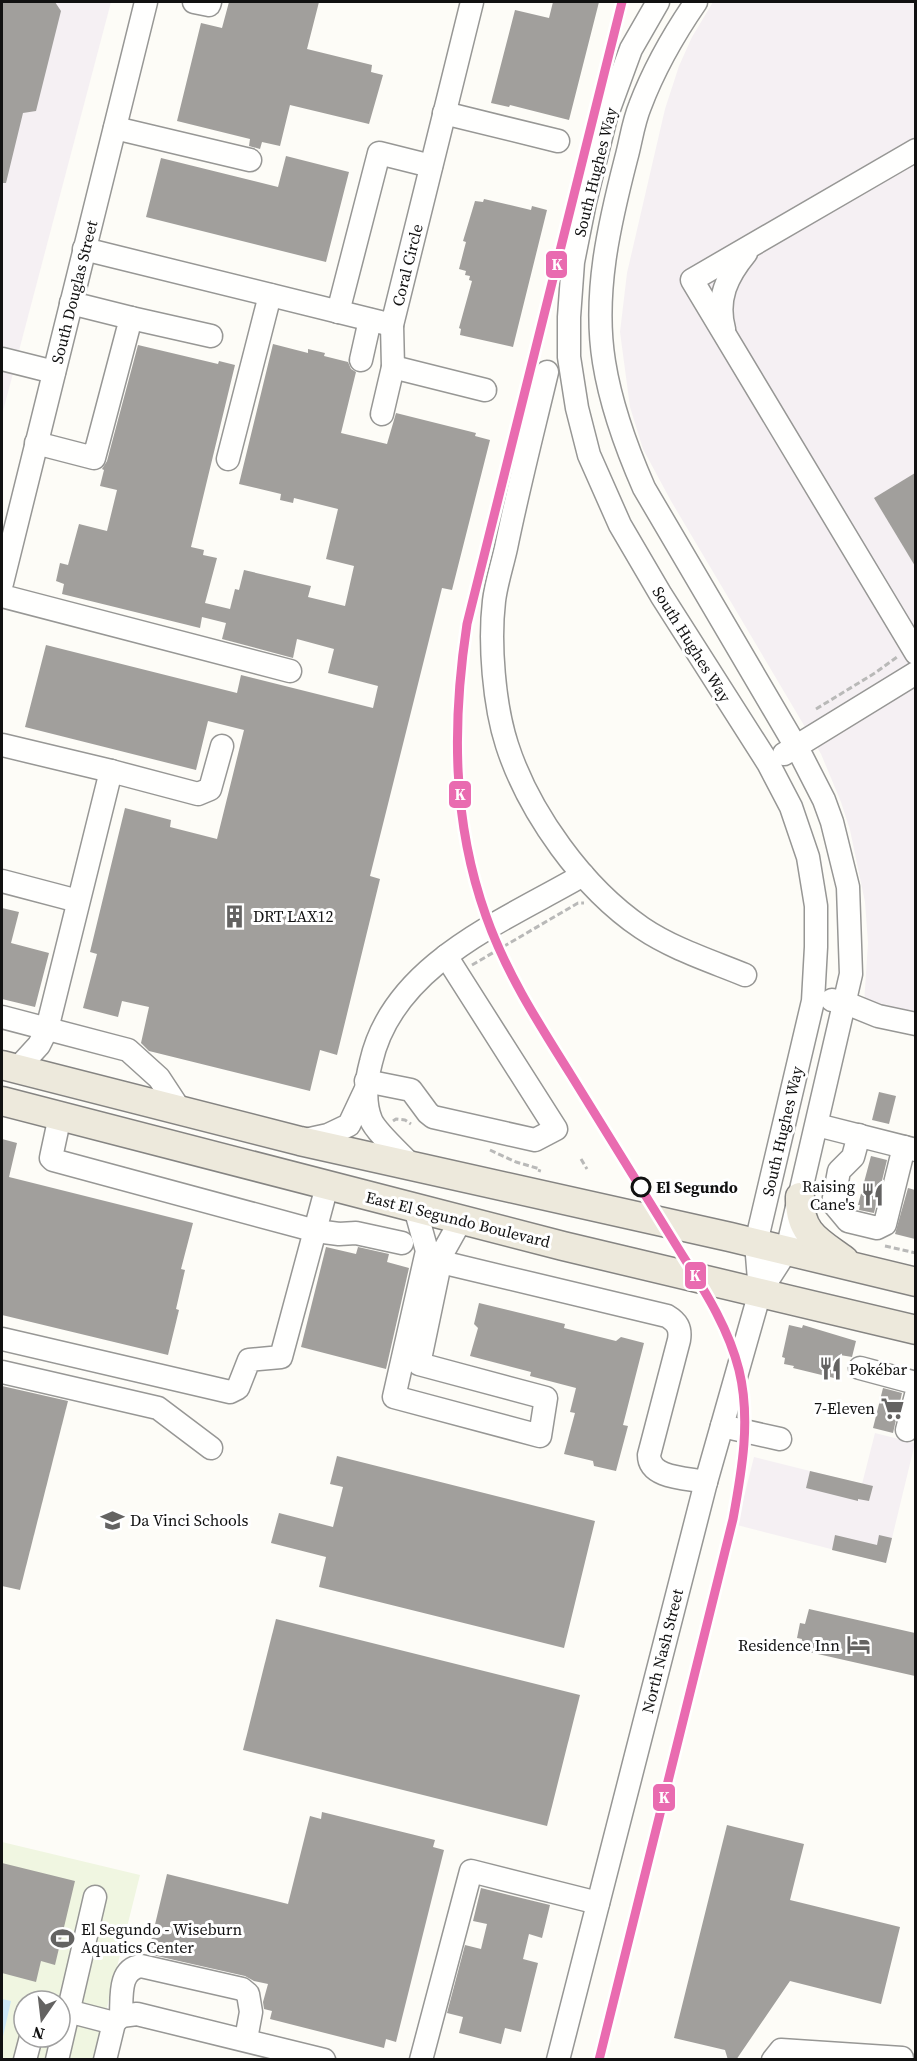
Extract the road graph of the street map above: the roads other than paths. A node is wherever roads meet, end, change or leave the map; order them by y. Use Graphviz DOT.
graph roads {
  1 [pos="146,2"];
  2 [pos="194,2"];
  3 [pos="210,2"];
  4 [pos="472,2"];
  5 [pos="658,2"];
  6 [pos="696,2"];
  7 [pos="444,113"];
  8 [pos="115,128"];
  9 [pos="558,141"];
  10 [pos="915,150"];
  11 [pos="250,160"];
  12 [pos="431,166"];
  13 [pos="752,246"];
  14 [pos="84,249"];
  15 [pos="270,295"];
  16 [pos="71,303"];
  17 [pos="338,312"];
  18 [pos="131,318"];
  19 [pos="381,323"];
  20 [pos="211,336"];
  21 [pos="730,345"];
  22 [pos="2,359"];
  23 [pos="361,360"];
  24 [pos="393,368"];
  25 [pos="54,372"];
  26 [pos="548,372"];
  27 [pos="485,390"];
  28 [pos="382,414"];
  29 [pos="36,443"];
  30 [pos="228,459"];
  31 [pos="2,583"];
  32 [pos="2,596"];
  33 [pos="910,653"];
  34 [pos="290,671"];
  35 [pos="915,673"];
  36 [pos="2,745"];
  37 [pos="222,746"];
  38 [pos="795,746"];
  39 [pos="768,763"];
  40 [pos="111,771"];
  41 [pos="583,875"];
  42 [pos="2,881"];
  43 [pos="78,901"];
  44 [pos="452,964"];
  45 [pos="745,975"];
  46 [pos="813,995"];
  47 [pos="846,1003"];
  48 [pos="2,1017"];
  49 [pos="915,1024"];
  50 [pos="47,1029"];
  51 [pos="9,1067"];
  52 [pos="366,1086"];
  53 [pos="2,1101"];
  54 [pos="180,1110"];
  55 [pos="60,1116"];
  56 [pos="817,1125"];
  57 [pos="859,1135"];
  58 [pos="300,1141"];
  59 [pos="910,1148"];
  60 [pos="411,1165"];
  61 [pos="327,1186"];
  62 [pos="800,1197"];
  63 [pos="415,1208"];
  64 [pos="461,1220"];
  65 [pos="316,1231"];
  66 [pos="402,1243"];
  67 [pos="756,1243"];
  68 [pos="787,1250"];
  69 [pos="441,1262"];
  70 [pos="852,1266"];
  71 [pos="915,1282"];
  72 [pos="760,1292"];
  73 [pos="915,1330"];
  74 [pos="2,1339"];
  75 [pos="860,1368"];
  76 [pos="2,1372"];
  77 [pos="915,1383"];
  78 [pos="915,1395"];
  79 [pos="722,1426"];
  80 [pos="907,1430"];
  81 [pos="780,1439"];
  82 [pos="211,1448"];
  83 [pos="706,1482"];
  84 [pos="95,1897"];
  85 [pos="598,1903"];
  86 [pos="70,1989"];
  87 [pos="72,2012"];
  88 [pos="117,2020"];
  89 [pos="246,2039"];
  90 [pos="902,2058"];
  91 [pos="105,2060"];
  92 [pos="324,2060"];
  93 [pos="421,2060"];
  94 [pos="558,2060"];
  95 [pos="773,2060"];
  1 -- 8 [label="street, South Douglas Street"];
  2 -- 3 [label="street"];
  4 -- 7 [label="street, Coral Circle"];
  5 -- 39 [label="street, South Hughes Way"];
  6 -- 38 [label="street, South Hughes Way"];
  7 -- 9 [label="street"];
  7 -- 12 [label="street, Coral Circle"];
  8 -- 11 [label="street"];
  8 -- 14 [label="street, South Douglas Street"];
  10 -- 13 [label="street"];
  12 -- 17 [label="street"];
  12 -- 19 [label="street, Coral Circle"];
  13 -- 21 [label="street"];
  13 -- 21 [label="street"];
  14 -- 15 [label="street, Coral Circle"];
  14 -- 16 [label="street, South Douglas Street"];
  15 -- 17 [label="street, Coral Circle"];
  15 -- 30 [label="street"];
  16 -- 18 [label="street"];
  16 -- 25 [label="street, South Douglas Street"];
  17 -- 19 [label="street, Coral Circle"];
  18 -- 20 [label="street"];
  18 -- 29 [label="street"];
  19 -- 23 [label="street"];
  19 -- 24 [label="street"];
  21 -- 33 [label="street"];
  22 -- 25 [label="street"];
  24 -- 27 [label="street"];
  24 -- 28 [label="street"];
  25 -- 29 [label="street, South Douglas Street"];
  26 -- 41 [label="street"];
  29 -- 31 [label="street, South Douglas Street"];
  32 -- 34 [label="street"];
  35 -- 38 [label="street"];
  36 -- 40 [label="street"];
  37 -- 40 [label="street"];
  38 -- 39 [label="street"];
  38 -- 47 [label="street, South Hughes Way"];
  39 -- 46 [label="street, South Hughes Way"];
  40 -- 43 [label="street"];
  41 -- 44 [label="street"];
  41 -- 45 [label="street"];
  42 -- 43 [label="street"];
  43 -- 50 [label="street"];
  44 -- 52 [label="street"];
  44 -- 52 [label="street"];
  46 -- 47 [label="street"];
  46 -- 67 [label="street, South Hughes Way"];
  47 -- 49 [label="street"];
  47 -- 56 [label="street, South Hughes Way"];
  48 -- 50 [label="street"];
  50 -- 51 [label="street"];
  50 -- 54 [label="street"];
  51 -- 54 [label="main road"];
  52 -- 58 [label="street"];
  52 -- 60 [label="street"];
  53 -- 55 [label="main road, East El Segundo Boulevard"];
  54 -- 58 [label="main road"];
  55 -- 61 [label="main road, East El Segundo Boulevard"];
  55 -- 65 [label="street"];
  56 -- 57 [label="street"];
  56 -- 62 [label="street, South Hughes Way"];
  57 -- 59 [label="street"];
  57 -- 59 [label="street"];
  58 -- 60 [label="main road"];
  60 -- 67 [label="main road"];
  61 -- 63 [label="main road, East El Segundo Boulevard"];
  61 -- 65 [label="street"];
  62 -- 68 [label="street, South Hughes Way"];
  62 -- 70 [label="main road"];
  63 -- 64 [label="main road, East El Segundo Boulevard"];
  63 -- 69 [label="street"];
  64 -- 69 [label="street"];
  64 -- 72 [label="main road, East El Segundo Boulevard"];
  65 -- 66 [label="street"];
  65 -- 74 [label="street"];
  67 -- 68 [label="main road"];
  67 -- 72 [label="street, South Hughes Way"];
  68 -- 70 [label="main road"];
  68 -- 72 [label="street, North Nash Street"];
  69 -- 83 [label="street"];
  70 -- 71 [label="main road"];
  72 -- 73 [label="main road, East El Segundo Boulevard"];
  72 -- 79 [label="street, North Nash Street"];
  75 -- 77 [label="street"];
  76 -- 82 [label="street"];
  78 -- 80 [label="street"];
  79 -- 81 [label="street"];
  79 -- 83 [label="street, North Nash Street"];
  83 -- 85 [label="street, North Nash Street"];
  84 -- 86 [label="street"];
  85 -- 93 [label="street"];
  85 -- 94 [label="street, North Nash Street"];
  87 -- 88 [label="street"];
  88 -- 89 [label="street"];
  88 -- 89 [label="street"];
  88 -- 91 [label="street"];
  89 -- 92 [label="street"];
  90 -- 95 [label="street"];
}
